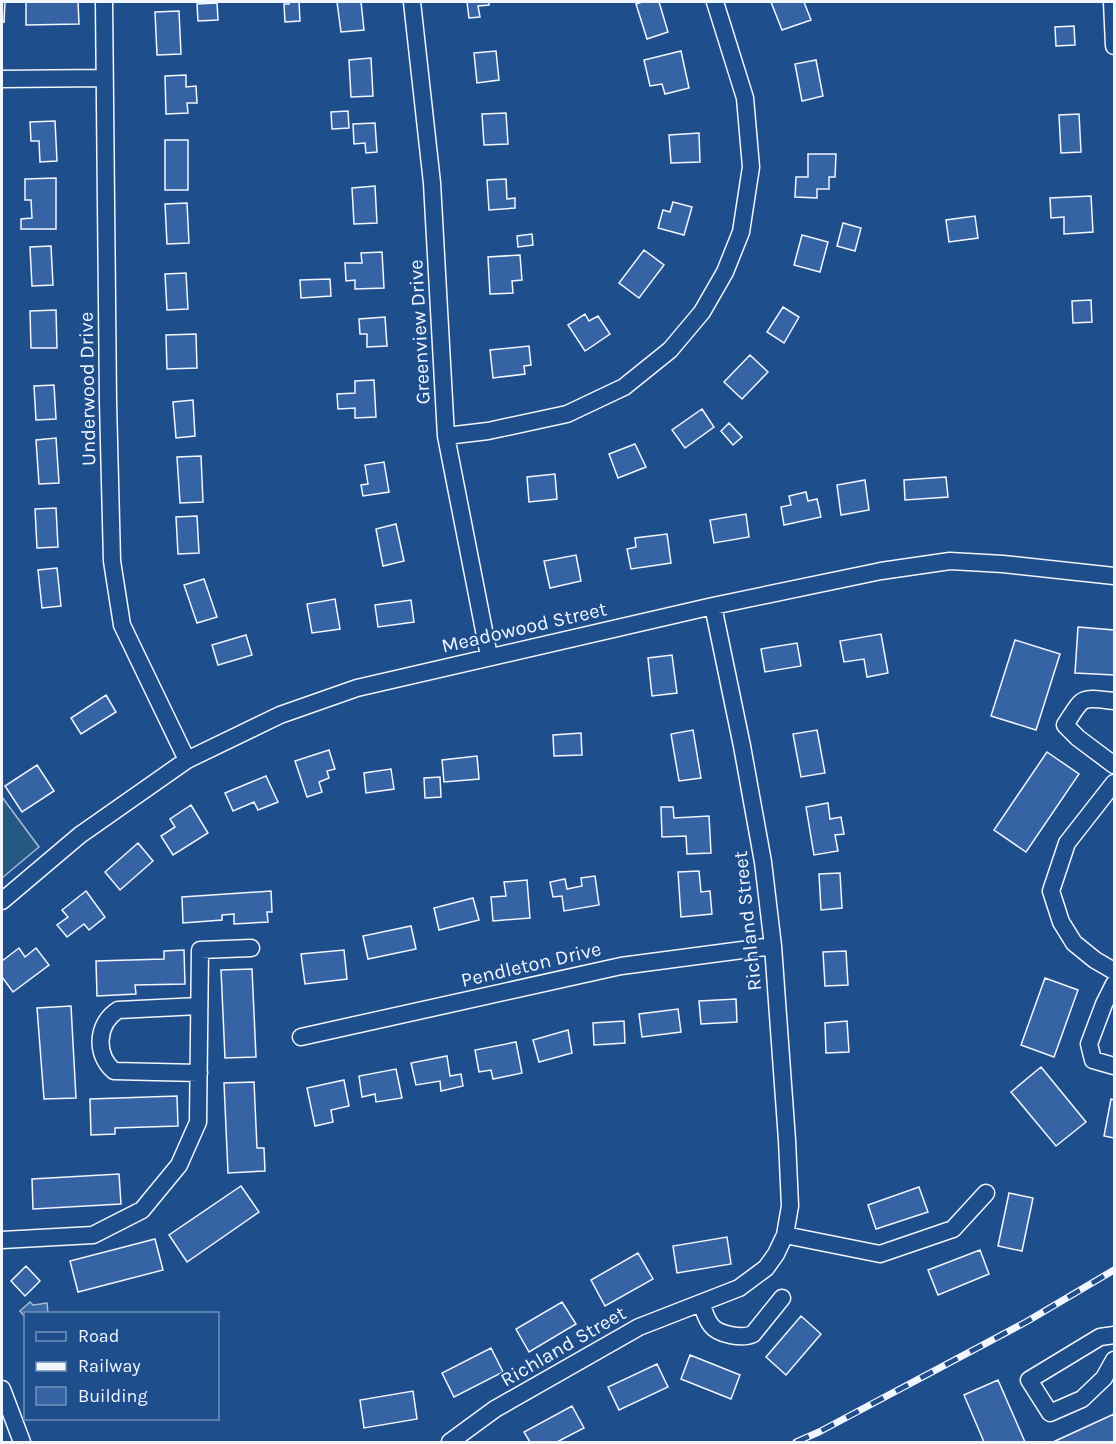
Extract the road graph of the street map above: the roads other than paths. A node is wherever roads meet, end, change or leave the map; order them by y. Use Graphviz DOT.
graph roads {
  1 [pos="104,2"];
  2 [pos="412,2"];
  3 [pos="715,2"];
  4 [pos="1112,2"];
  5 [pos="1114,46"];
  6 [pos="103,78"];
  7 [pos="2,79"];
  8 [pos="446,436"];
  9 [pos="1114,576"];
  10 [pos="712,606"];
  11 [pos="489,656"];
  12 [pos="1114,701"];
  13 [pos="187,760"];
  14 [pos="1114,765"];
  15 [pos="1114,783"];
  16 [pos="2,901"];
  17 [pos="773,946"];
  18 [pos="251,948"];
  19 [pos="1114,971"];
  20 [pos="1114,984"];
  21 [pos="200,1006"];
  22 [pos="301,1037"];
  23 [pos="1114,1065"];
  24 [pos="199,1073"];
  25 [pos="986,1193"];
  26 [pos="784,1235"];
  27 [pos="2,1240"];
  28 [pos="782,1298"];
  29 [pos="701,1303"];
  30 [pos="1114,1335"];
  31 [pos="1114,1360"];
  32 [pos="2,1389"];
  33 [pos="22,1443"];
  34 [pos="450,1443"];
  1 -- 6 [label="street, Underwood Drive"];
  2 -- 8 [label="street, Greenview Drive"];
  3 -- 8 [label="street"];
  4 -- 5 [label="street"];
  6 -- 7 [label="street"];
  6 -- 13 [label="street, Underwood Drive"];
  8 -- 11 [label="street, Greenview Drive"];
  9 -- 10 [label="street, Meadowood Street"];
  10 -- 11 [label="street, Meadowood Street"];
  10 -- 17 [label="street, Richland Street"];
  11 -- 13 [label="street, Meadowood Street"];
  12 -- 14 [label="street"];
  13 -- 16 [label="street, Meadowood Street"];
  15 -- 19 [label="street"];
  17 -- 22 [label="street, Pendleton Drive"];
  17 -- 26 [label="street, Richland Street"];
  18 -- 21 [label="street"];
  20 -- 23 [label="street"];
  21 -- 24 [label="street"];
  21 -- 24 [label="street"];
  24 -- 27 [label="street"];
  25 -- 26 [label="street"];
  26 -- 29 [label="street, Richland Street"];
  28 -- 29 [label="street"];
  29 -- 34 [label="street, Richland Street"];
  30 -- 31 [label="street"];
  32 -- 33 [label="street"];
}
